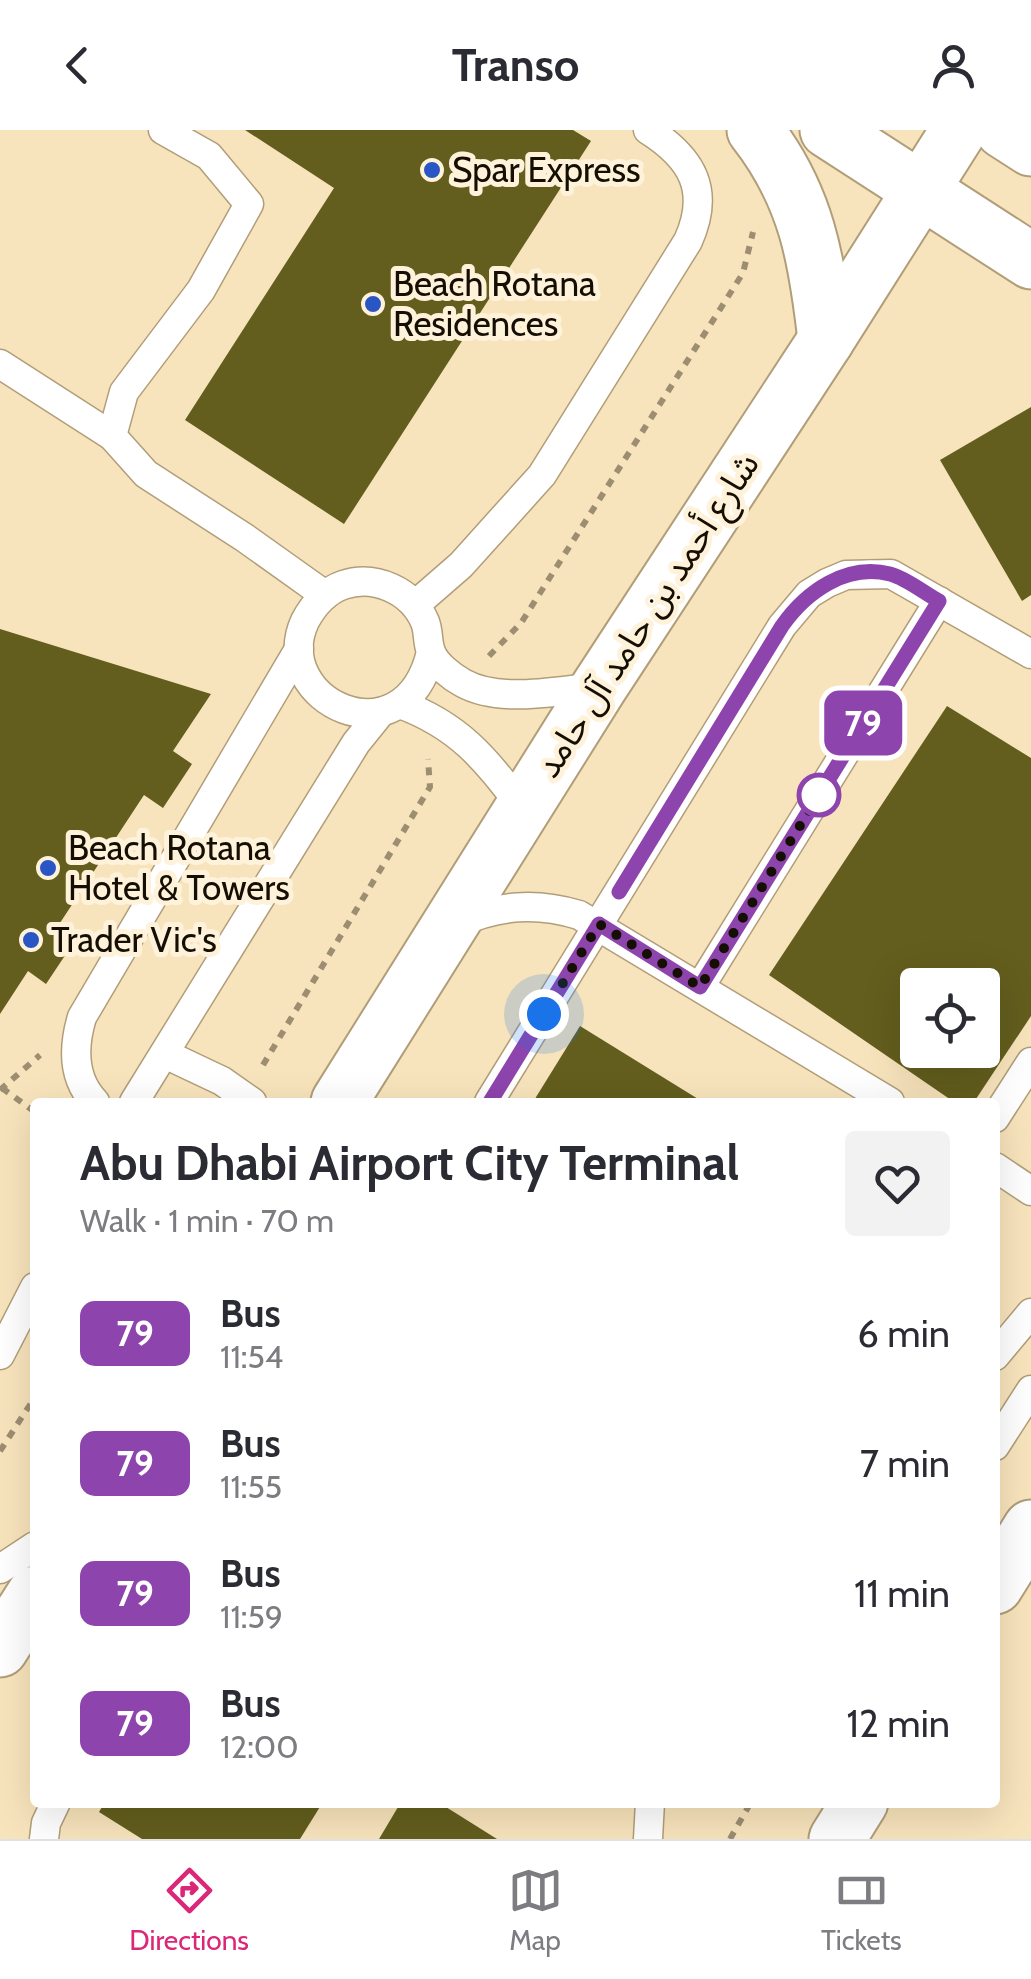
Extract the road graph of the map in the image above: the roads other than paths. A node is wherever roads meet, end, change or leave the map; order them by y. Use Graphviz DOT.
graph roads {
  1 [pos="163,130"];
  2 [pos="648,130"];
  3 [pos="755,130"];
  4 [pos="828,130"];
  5 [pos="959,130"];
  6 [pos="1003,130"];
  7 [pos="1031,148"];
  8 [pos="922,190"];
  9 [pos="1031,261"];
  10 [pos="826,340"];
  11 [pos="0,364"];
  12 [pos="112,436"];
  13 [pos="324,595"];
  14 [pos="939,601"];
  15 [pos="416,606"];
  16 [pos="299,648"];
  17 [pos="431,652"];
  18 [pos="1031,654"];
  19 [pos="599,687"];
  20 [pos="390,708"];
  21 [pos="523,808"];
  22 [pos="599,924"];
  23 [pos="452,926"];
  24 [pos="700,987"];
  25 [pos="165,1054"];
  26 [pos="1031,1062"];
  27 [pos="92,1098"];
  28 [pos="137,1098"];
  29 [pos="247,1098"];
  30 [pos="342,1098"];
  31 [pos="492,1098"];
  32 [pos="883,1098"];
  33 [pos="1000,1110"];
  34 [pos="1000,1170"];
  35 [pos="1031,1190"];
  36 [pos="30,1297"];
  37 [pos="0,1355"];
  38 [pos="1031,1390"];
  39 [pos="1000,1438"];
  40 [pos="1031,1528"];
  41 [pos="30,1549"];
  42 [pos="0,1569"];
  43 [pos="1000,1578"];
  44 [pos="30,1602"];
  45 [pos="0,1649"];
  46 [pos="53,1808"];
  47 [pos="650,1808"];
  48 [pos="856,1808"];
  49 [pos="44,1839"];
  50 [pos="648,1839"];
  51 [pos="837,1839"];
  1 -- 12 [label="lane"];
  2 -- 15 [label="lane"];
  3 -- 10 [label="main road"];
  4 -- 8 [label="main road"];
  5 -- 8 [label="main road, شارع أحمد بن حامد آل حامد"];
  6 -- 7 [label="main road"];
  8 -- 9 [label="main road"];
  8 -- 10 [label="main road, شارع أحمد بن حامد آل حامد"];
  10 -- 19 [label="main road, شارع أحمد بن حامد آل حامد"];
  11 -- 12 [label="lane"];
  12 -- 13 [label="lane"];
  13 -- 15 [label="lane"];
  13 -- 16 [label="lane"];
  14 -- 18 [label="lane"];
  14 -- 22 [label="lane"];
  14 -- 24 [label="lane"];
  15 -- 17 [label="lane"];
  16 -- 20 [label="lane"];
  16 -- 27 [label="lane"];
  17 -- 19 [label="lane"];
  17 -- 20 [label="lane"];
  19 -- 21 [label="main road, شارع أحمد بن حامد آل حامد"];
  20 -- 21 [label="lane"];
  20 -- 25 [label="lane"];
  21 -- 23 [label="main road, شارع أحمد بن حامد آل حامد"];
  22 -- 23 [label="lane"];
  22 -- 24 [label="lane"];
  22 -- 31 [label="lane"];
  23 -- 30 [label="main road, شارع أحمد بن حامد آل حامد"];
  24 -- 32 [label="lane"];
  25 -- 28 [label="lane"];
  25 -- 29 [label="lane"];
  26 -- 33 [label="lane"];
  34 -- 35 [label="lane"];
  36 -- 37 [label="lane"];
  38 -- 39 [label="lane"];
  40 -- 43 [label="main road"];
  41 -- 42 [label="lane"];
  44 -- 45 [label="main road"];
  46 -- 49 [label="lane"];
  47 -- 50 [label="lane"];
  48 -- 51 [label="main road"];
}
